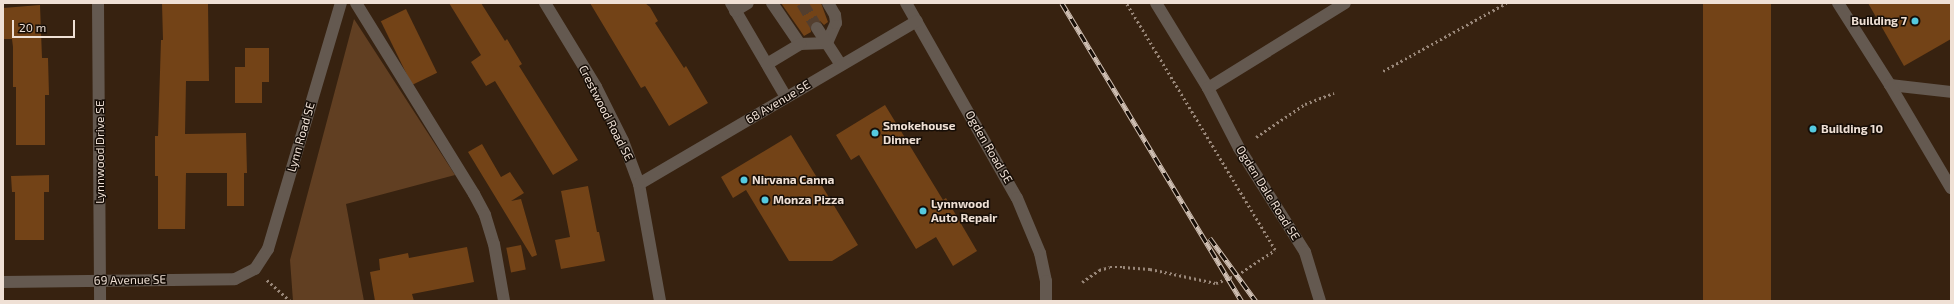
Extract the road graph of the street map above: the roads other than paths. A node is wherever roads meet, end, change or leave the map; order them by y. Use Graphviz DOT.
graph roads {
  1 [pos="98,3"];
  2 [pos="340,3"];
  3 [pos="356,3"];
  4 [pos="545,3"];
  5 [pos="748,3"];
  6 [pos="772,3"];
  7 [pos="828,3"];
  8 [pos="906,3"];
  9 [pos="1156,3"];
  10 [pos="1345,3"];
  11 [pos="1838,3"];
  12 [pos="733,7"];
  13 [pos="916,21"];
  14 [pos="817,28"];
  15 [pos="827,43"];
  16 [pos="800,44"];
  17 [pos="767,64"];
  18 [pos="841,65"];
  19 [pos="1890,85"];
  20 [pos="1208,88"];
  21 [pos="1951,92"];
  22 [pos="786,97"];
  23 [pos="639,184"];
  24 [pos="1951,188"];
  25 [pos="255,269"];
  26 [pos="100,281"];
  27 [pos="3,282"];
  28 [pos="100,301"];
  29 [pos="504,301"];
  30 [pos="660,301"];
  31 [pos="1046,301"];
  32 [pos="1320,301"];
  1 -- 26 [label="street, Lynnwood Drive SE"];
  2 -- 25 [label="street, Lynn Road SE"];
  3 -- 29 [label="street"];
  4 -- 23 [label="street, Crestwood Road SE"];
  5 -- 12 [label="street"];
  6 -- 16 [label="street"];
  7 -- 15 [label="street"];
  8 -- 13 [label="street, Ogden Road SE"];
  9 -- 20 [label="street, Ogden Dale Road SE"];
  10 -- 20 [label="street"];
  11 -- 19 [label="street"];
  12 -- 17 [label="street"];
  13 -- 18 [label="street, 68 Avenue SE"];
  13 -- 31 [label="street, Ogden Road SE"];
  14 -- 15 [label="street"];
  15 -- 16 [label="street"];
  15 -- 18 [label="street"];
  16 -- 17 [label="street"];
  17 -- 22 [label="street"];
  18 -- 22 [label="street, 68 Avenue SE"];
  19 -- 21 [label="street"];
  19 -- 24 [label="street"];
  20 -- 32 [label="street, Ogden Dale Road SE"];
  22 -- 23 [label="street, 68 Avenue SE"];
  23 -- 30 [label="street, Crestwood Road SE"];
  25 -- 26 [label="street, 69 Avenue SE"];
  26 -- 27 [label="street, 69 Avenue SE"];
  26 -- 28 [label="street, Lynnwood Drive SE"];
}
